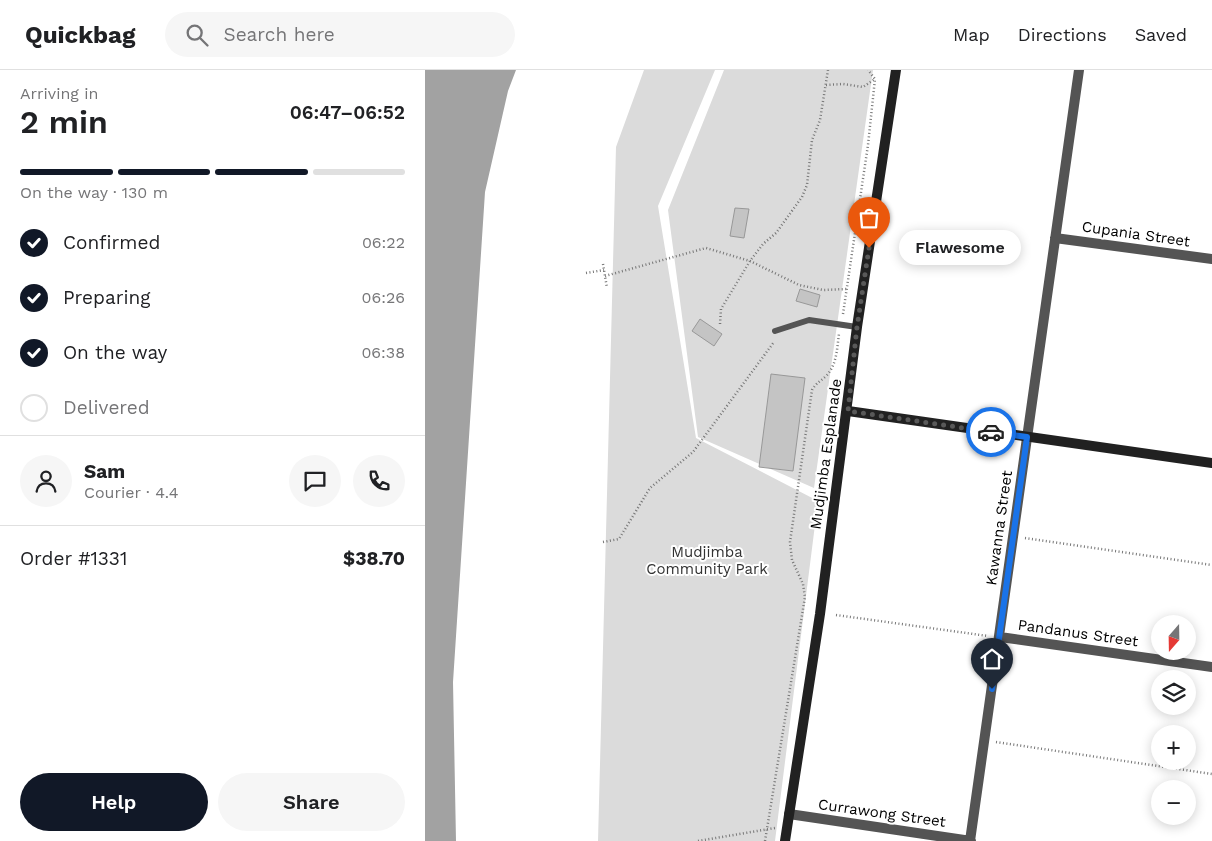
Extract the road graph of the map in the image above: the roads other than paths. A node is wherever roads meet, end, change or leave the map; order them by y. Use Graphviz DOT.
graph roads {
  1 [pos="896,70"];
  2 [pos="1079,70"];
  3 [pos="1055,238"];
  4 [pos="1212,259"];
  5 [pos="857,327"];
  6 [pos="775,331"];
  7 [pos="848,411"];
  8 [pos="1027,437"];
  9 [pos="1212,463"];
  10 [pos="1000,637"];
  11 [pos="1212,667"];
  12 [pos="789,814"];
  13 [pos="785,841"];
  14 [pos="971,841"];
  1 -- 5 [label="street, Mudjimba Esplanade"];
  2 -- 3 [label="street, Kawanna Street"];
  3 -- 4 [label="street, Cupania Street"];
  3 -- 8 [label="street, Kawanna Street"];
  5 -- 6 [label="lane"];
  5 -- 7 [label="street, Mudjimba Esplanade"];
  7 -- 8 [label="street"];
  7 -- 12 [label="street, Mudjimba Esplanade"];
  8 -- 9 [label="street"];
  8 -- 10 [label="street, Kawanna Street"];
  10 -- 11 [label="street, Pandanus Street"];
  10 -- 14 [label="street, Kawanna Street"];
  12 -- 13 [label="street, Mudjimba Esplanade"];
  12 -- 14 [label="street, Currawong Street"];
}
